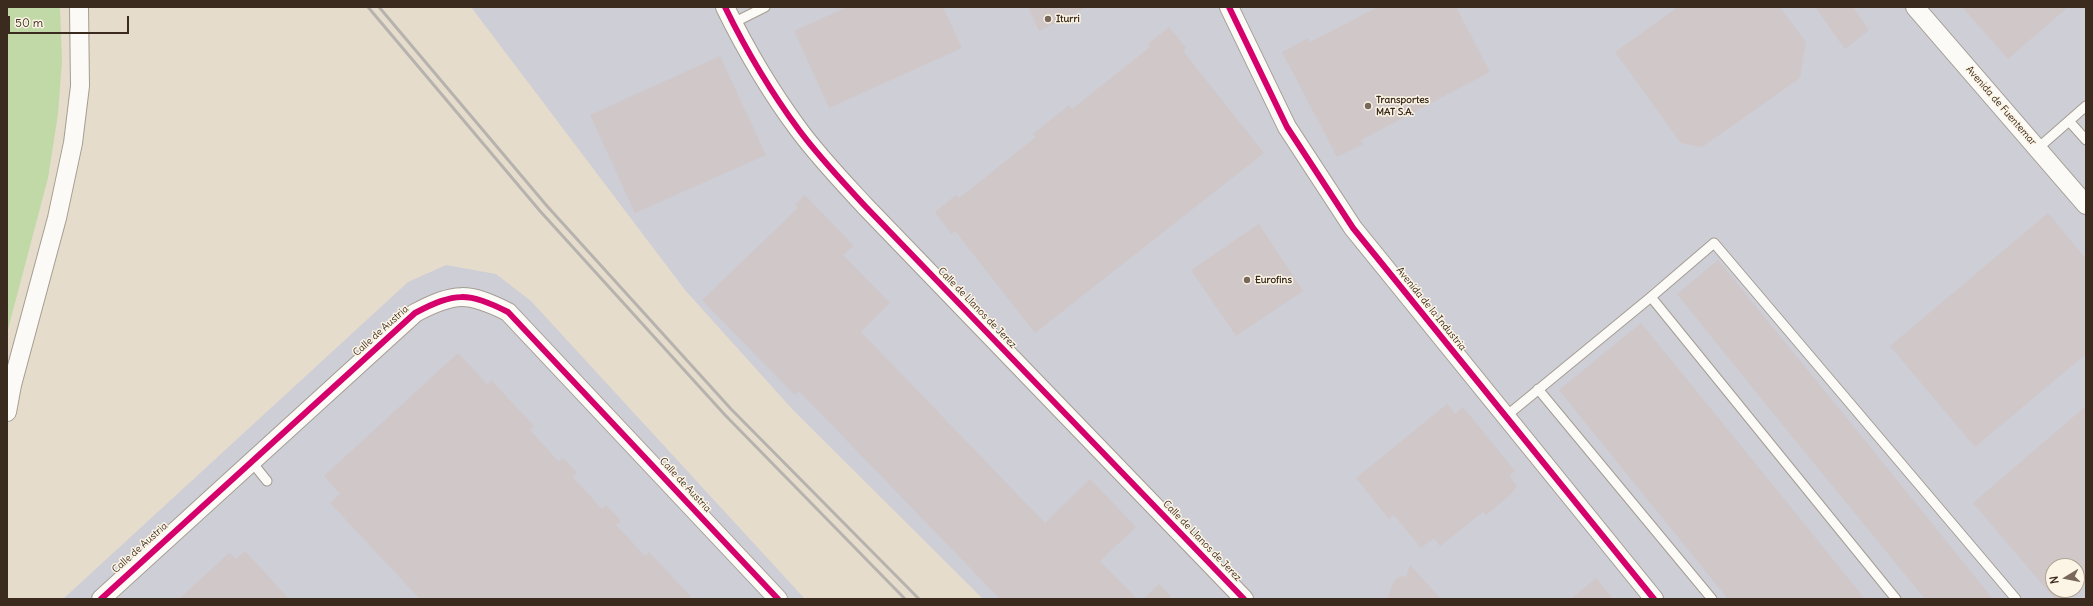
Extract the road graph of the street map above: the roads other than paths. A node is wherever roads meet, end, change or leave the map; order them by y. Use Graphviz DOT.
graph roads {
  1 [pos="79,7"];
  2 [pos="765,7"];
  3 [pos="1229,7"];
  4 [pos="1915,7"];
  5 [pos="729,15"];
  6 [pos="2086,106"];
  7 [pos="2069,121"];
  8 [pos="2086,140"];
  9 [pos="2038,149"];
  10 [pos="2086,205"];
  11 [pos="1651,297"];
  12 [pos="1538,389"];
  13 [pos="7,412"];
  14 [pos="1505,417"];
  15 [pos="251,461"];
  16 [pos="267,481"];
  17 [pos="102,599"];
  18 [pos="778,599"];
  19 [pos="1244,599"];
  20 [pos="1654,599"];
  21 [pos="1712,599"];
  22 [pos="1896,599"];
  23 [pos="2016,599"];
  1 -- 13 [label="street"];
  2 -- 5 [label="lane"];
  3 -- 14 [label="street, Avenida de la Industria"];
  4 -- 9 [label="street, Avenida de Fuentemar"];
  5 -- 19 [label="street, Calle de Llanos de Jerez"];
  6 -- 7 [label="lane"];
  7 -- 8 [label="lane"];
  7 -- 9 [label="lane"];
  9 -- 10 [label="street, Avenida de Fuentemar"];
  11 -- 12 [label="lane"];
  11 -- 22 [label="lane"];
  11 -- 23 [label="lane"];
  12 -- 14 [label="lane"];
  12 -- 21 [label="lane"];
  14 -- 20 [label="street, Avenida de la Industria"];
  15 -- 16 [label="lane"];
  15 -- 17 [label="street, Calle de Austria"];
  15 -- 18 [label="street, Calle de Austria"];
}
